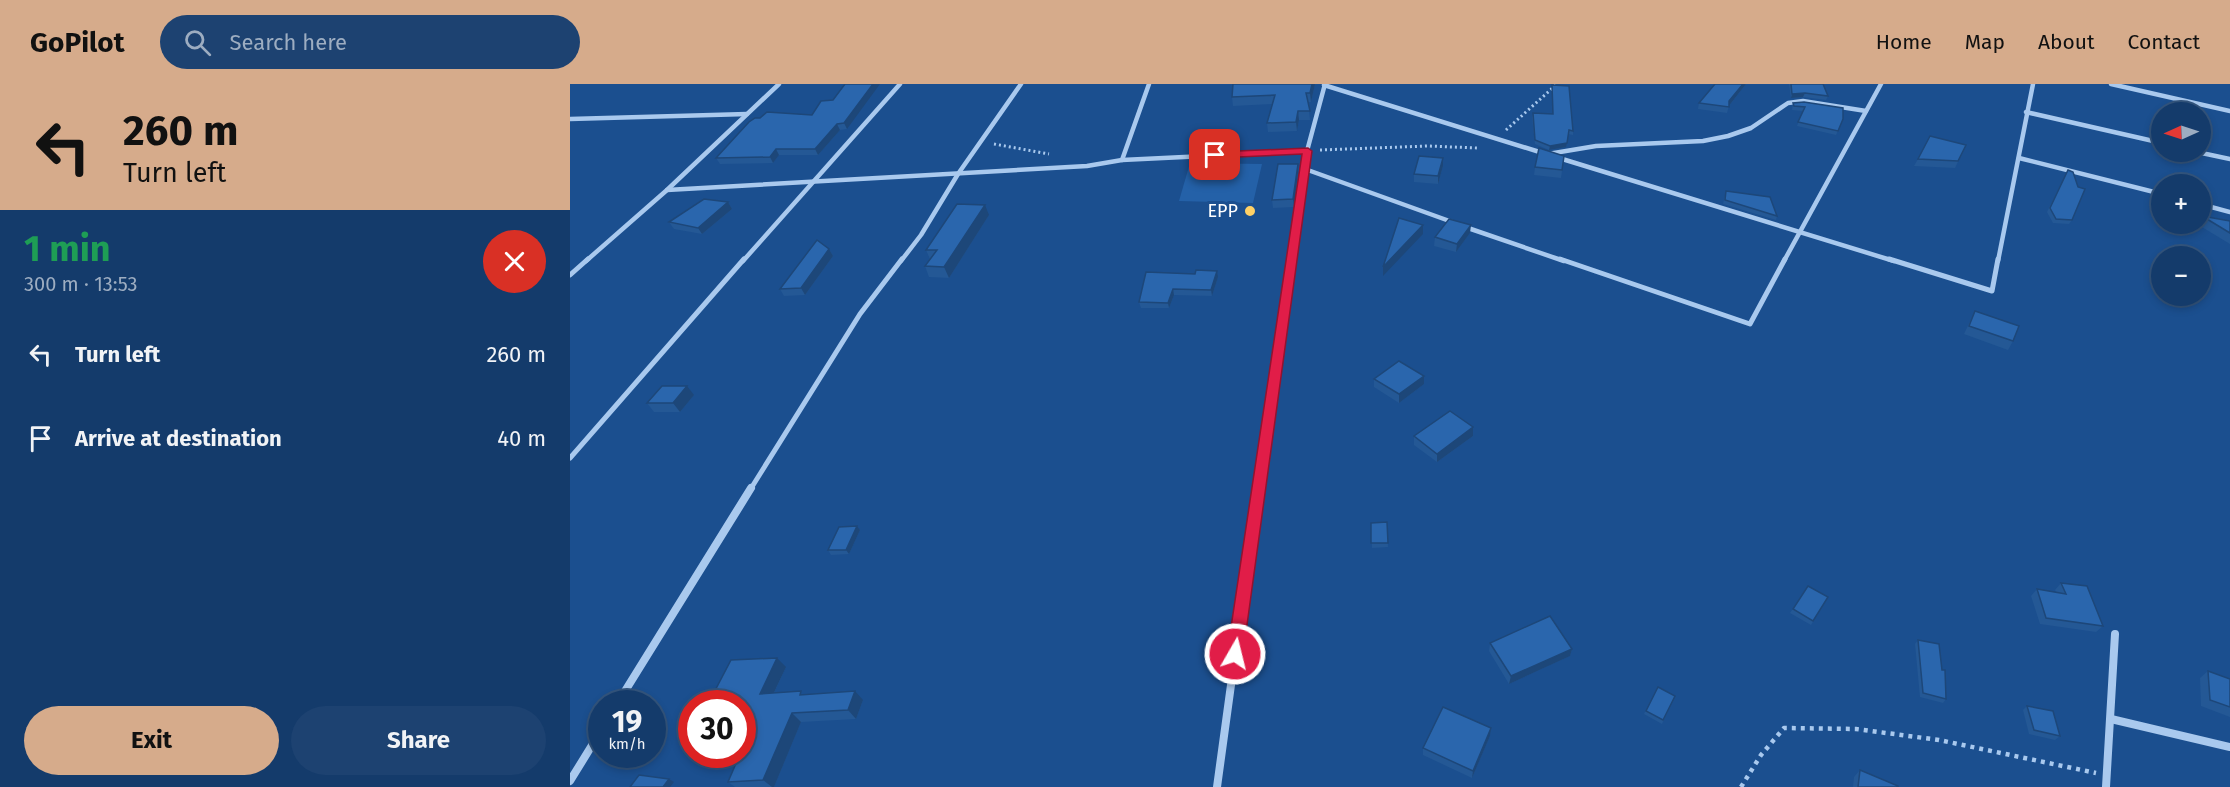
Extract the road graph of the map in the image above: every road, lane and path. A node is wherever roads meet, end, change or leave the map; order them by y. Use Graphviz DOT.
graph roads {
  1 [pos="778,84"];
  2 [pos="900,84"];
  3 [pos="1021,84"];
  4 [pos="1149,84"];
  5 [pos="1557,84"];
  6 [pos="1881,84"];
  7 [pos="2033,84"];
  8 [pos="2110,84"];
  9 [pos="1325,85"];
  10 [pos="1866,111"];
  11 [pos="2230,111"];
  12 [pos="2026,112"];
  13 [pos="747,114"];
  14 [pos="570,119"];
  15 [pos="1497,139"];
  16 [pos="2151,140"];
  17 [pos="979,144"];
  18 [pos="1486,148"];
  19 [pos="1308,151"];
  20 [pos="1548,154"];
  21 [pos="1053,155"];
  22 [pos="2211,155"];
  23 [pos="2019,158"];
  24 [pos="1122,159"];
  25 [pos="2230,159"];
  26 [pos="1305,169"];
  27 [pos="958,174"];
  28 [pos="817,180"];
  29 [pos="667,190"];
  30 [pos="2151,191"];
  31 [pos="2211,207"];
  32 [pos="2230,212"];
  33 [pos="1801,233"];
  34 [pos="570,275"];
  35 [pos="570,459"];
  36 [pos="2115,634"];
  37 [pos="627,690"];
  38 [pos="2111,719"];
  39 [pos="2230,747"];
  40 [pos="588,750"];
  41 [pos="573,772"];
  42 [pos="2107,775"];
  43 [pos="570,782"];
  44 [pos="1217,787"];
  45 [pos="1741,787"];
  46 [pos="2106,787"];
  1 -- 13 [label="street"];
  2 -- 28 [label="street"];
  3 -- 17 [label="street"];
  4 -- 24 [label="street"];
  5 -- 15 [label="path"];
  6 -- 10 [label="street"];
  7 -- 12 [label="street"];
  8 -- 11 [label="street"];
  9 -- 15 [label="street"];
  9 -- 19 [label="street"];
  10 -- 20 [label="street"];
  10 -- 33 [label="street"];
  12 -- 16 [label="street"];
  12 -- 23 [label="street"];
  13 -- 14 [label="street"];
  13 -- 29 [label="street"];
  15 -- 20 [label="street"];
  17 -- 21 [label="path"];
  17 -- 27 [label="street"];
  18 -- 19 [label="path"];
  19 -- 24 [label="street"];
  19 -- 26 [label="street"];
  20 -- 33 [label="street"];
  22 -- 25 [label="street"];
  23 -- 30 [label="street"];
  23 -- 33 [label="street"];
  24 -- 27 [label="street"];
  26 -- 33 [label="street"];
  26 -- 44 [label="street"];
  27 -- 28 [label="street"];
  27 -- 37 [label="street"];
  28 -- 29 [label="street"];
  28 -- 35 [label="street"];
  29 -- 34 [label="street"];
  31 -- 32 [label="street"];
  36 -- 38 [label="street"];
  38 -- 39 [label="street"];
  38 -- 42 [label="street"];
  40 -- 41 [label="street"];
  41 -- 43 [label="street"];
  42 -- 45 [label="path"];
  42 -- 46 [label="street"];
}
